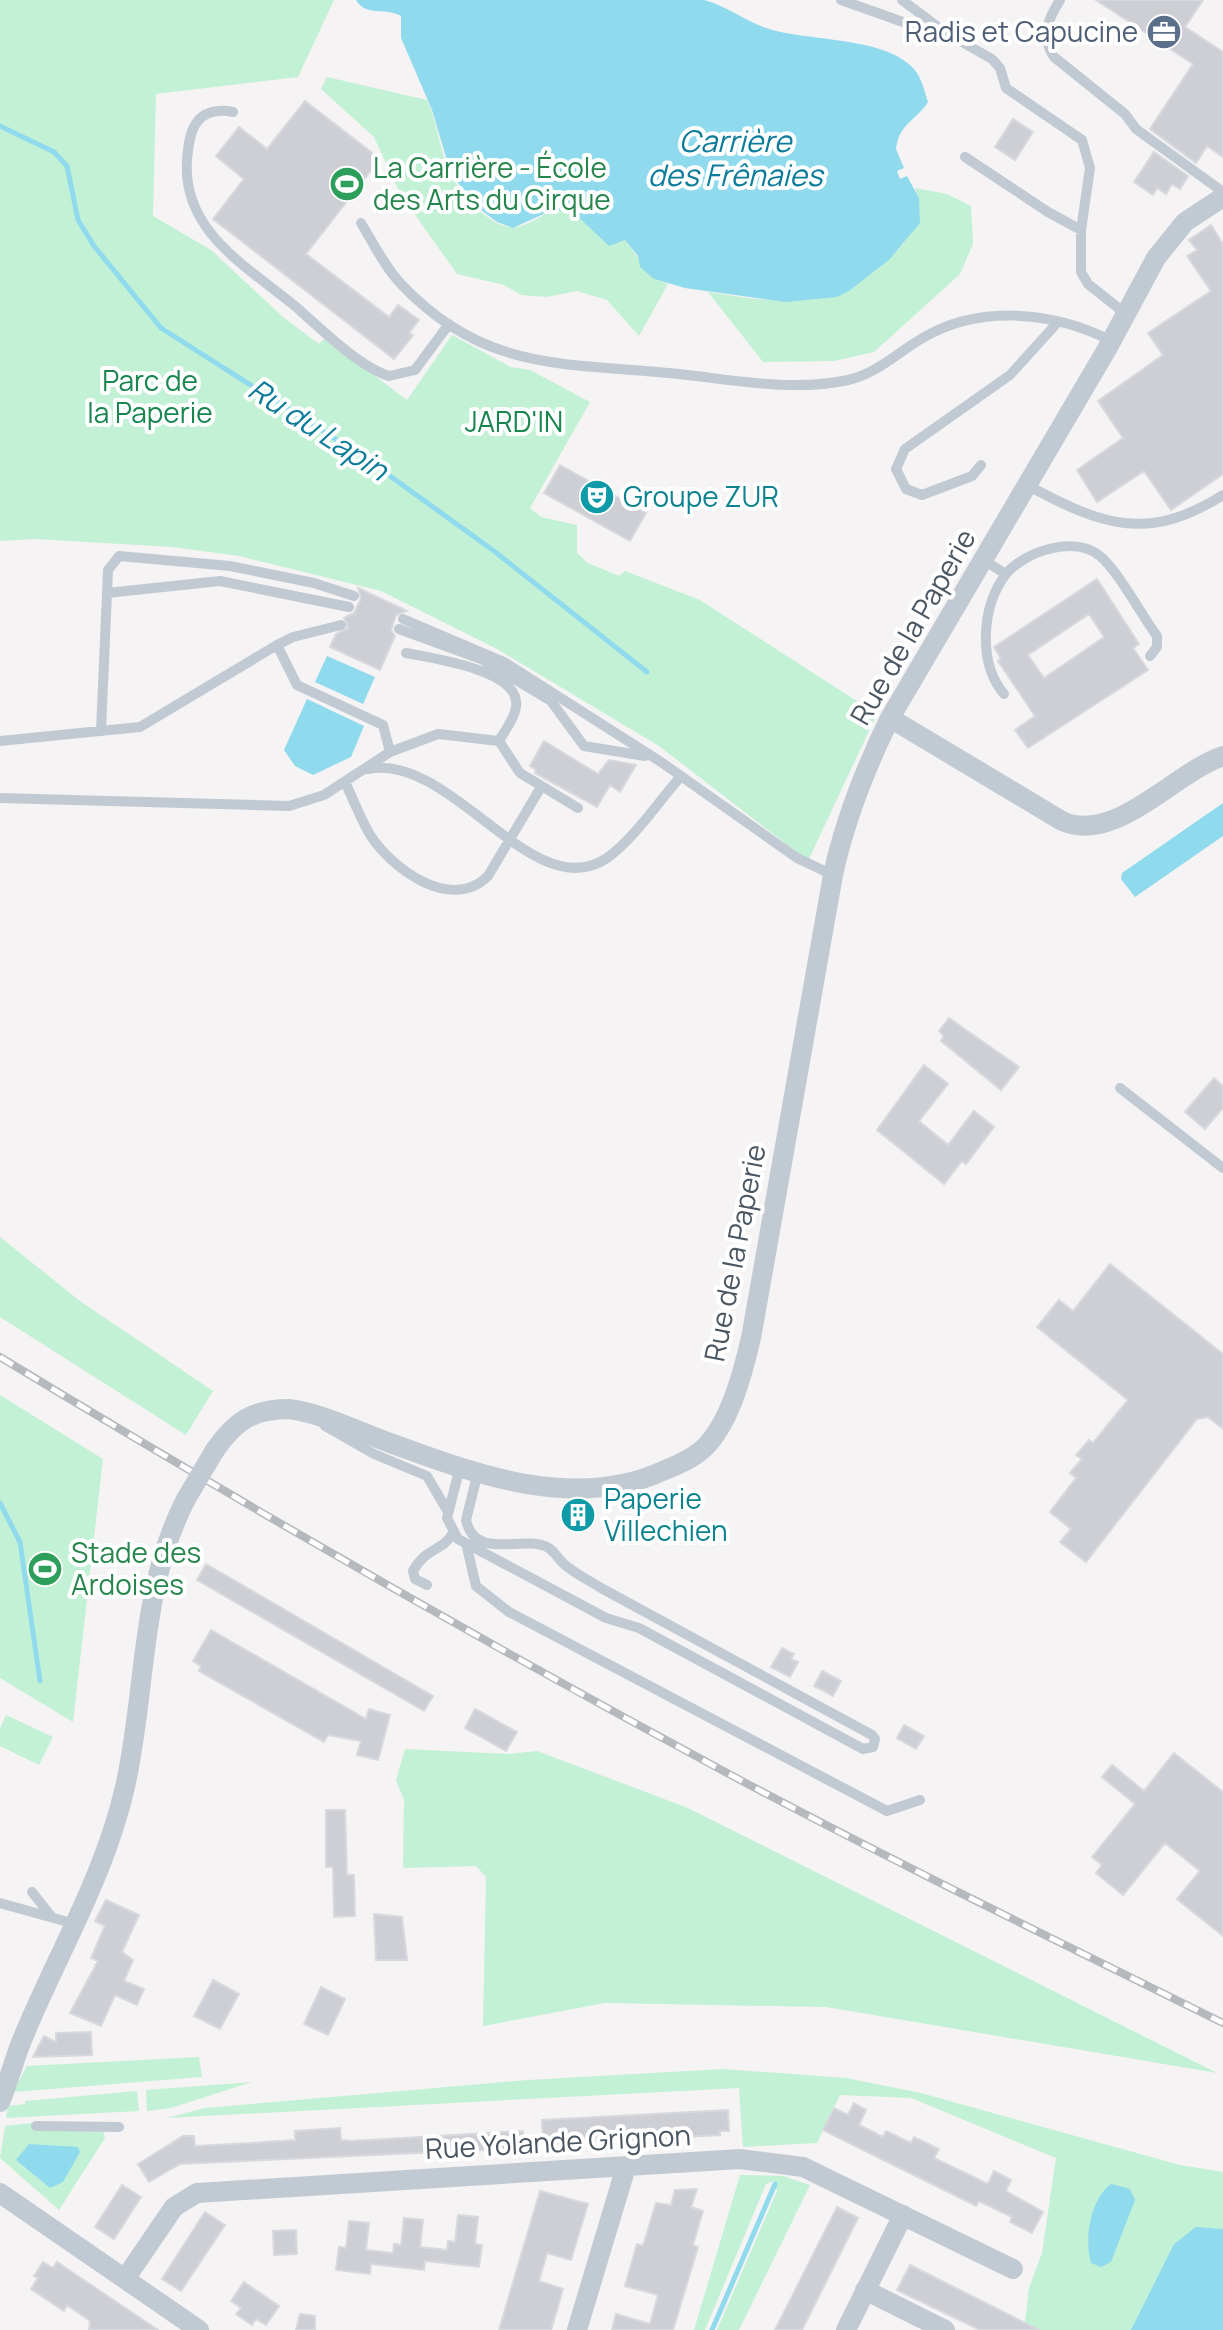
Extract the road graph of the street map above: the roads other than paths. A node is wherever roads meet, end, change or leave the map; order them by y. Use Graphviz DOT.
graph roads {
  1 [pos="841,0"];
  2 [pos="902,0"];
  3 [pos="1060,0"];
  4 [pos="962,42"];
  5 [pos="233,112"];
  6 [pos="965,157"];
  7 [pos="1223,194"];
  8 [pos="361,223"];
  9 [pos="1081,230"];
  10 [pos="1126,314"];
  11 [pos="1057,323"];
  12 [pos="449,324"];
  13 [pos="1112,341"];
  14 [pos="981,465"];
  15 [pos="1027,485"];
  16 [pos="1223,495"];
  17 [pos="983,560"];
  18 [pos="1006,574"];
  19 [pos="107,593"];
  20 [pos="354,596"];
  21 [pos="349,607"];
  22 [pos="341,625"];
  23 [pos="277,645"];
  24 [pos="406,653"];
  25 [pos="1150,656"];
  26 [pos="1004,694"];
  27 [pos="589,718"];
  28 [pos="890,718"];
  29 [pos="101,731"];
  30 [pos="574,734"];
  31 [pos="0,741"];
  32 [pos="499,741"];
  33 [pos="390,752"];
  34 [pos="1223,756"];
  35 [pos="658,760"];
  36 [pos="367,769"];
  37 [pos="681,776"];
  38 [pos="345,782"];
  39 [pos="541,787"];
  40 [pos="0,798"];
  41 [pos="578,808"];
  42 [pos="511,838"];
  43 [pos="833,875"];
  44 [pos="1120,1088"];
  45 [pos="1223,1168"];
  46 [pos="299,1410"];
  47 [pos="470,1468"];
  48 [pos="448,1512"];
  49 [pos="453,1533"];
  50 [pos="466,1543"];
  51 [pos="427,1585"];
  52 [pos="920,1800"];
  53 [pos="32,1892"];
  54 [pos="0,1903"];
  55 [pos="53,1918"];
  56 [pos="75,1924"];
  57 [pos="0,2102"];
  58 [pos="36,2126"];
  59 [pos="119,2127"];
  60 [pos="626,2167"];
  61 [pos="0,2193"];
  62 [pos="903,2215"];
  63 [pos="1013,2269"];
  64 [pos="125,2279"];
  65 [pos="865,2290"];
  66 [pos="199,2330"];
  67 [pos="577,2330"];
  68 [pos="846,2330"];
  69 [pos="945,2330"];
  1 -- 4 [label="lane"];
  2 -- 4 [label="lane"];
  3 -- 7 [label="lane"];
  4 -- 9 [label="lane"];
  5 -- 12 [label="lane"];
  6 -- 9 [label="lane"];
  7 -- 10 [label="street, Rue de la Paperie"];
  8 -- 12 [label="lane"];
  9 -- 10 [label="lane"];
  10 -- 13 [label="street, Rue de la Paperie"];
  11 -- 12 [label="lane"];
  11 -- 13 [label="lane"];
  11 -- 14 [label="lane"];
  13 -- 15 [label="street, Rue de la Paperie"];
  15 -- 16 [label="lane"];
  15 -- 17 [label="street, Rue de la Paperie"];
  17 -- 18 [label="lane"];
  17 -- 28 [label="street, Rue de la Paperie"];
  18 -- 25 [label="lane"];
  18 -- 26 [label="lane"];
  19 -- 20 [label="lane"];
  19 -- 21 [label="lane"];
  19 -- 29 [label="lane"];
  22 -- 23 [label="lane"];
  23 -- 29 [label="lane"];
  23 -- 33 [label="lane"];
  24 -- 32 [label="lane"];
  27 -- 30 [label="lane"];
  27 -- 30 [label="lane"];
  27 -- 35 [label="lane"];
  28 -- 34 [label="street"];
  28 -- 43 [label="street, Rue de la Paperie"];
  29 -- 31 [label="lane"];
  30 -- 35 [label="lane"];
  32 -- 33 [label="lane"];
  32 -- 39 [label="lane"];
  33 -- 36 [label="lane"];
  35 -- 37 [label="lane"];
  36 -- 38 [label="lane"];
  36 -- 42 [label="lane"];
  37 -- 42 [label="lane"];
  37 -- 43 [label="lane"];
  38 -- 40 [label="lane"];
  38 -- 42 [label="lane"];
  39 -- 41 [label="lane"];
  39 -- 42 [label="lane"];
  43 -- 47 [label="street, Rue de la Paperie"];
  44 -- 45 [label="lane"];
  46 -- 47 [label="street, Rue de la Paperie"];
  46 -- 48 [label="lane"];
  46 -- 56 [label="street, Rue de la Paperie, bridge"];
  47 -- 48 [label="lane"];
  47 -- 50 [label="lane"];
  48 -- 49 [label="lane"];
  49 -- 50 [label="lane"];
  49 -- 51 [label="lane"];
  50 -- 52 [label="lane"];
  53 -- 55 [label="lane"];
  54 -- 55 [label="lane"];
  55 -- 56 [label="lane"];
  56 -- 57 [label="street, Rue de la Paperie"];
  58 -- 59 [label="lane"];
  60 -- 62 [label="street, Rue Yolande Grignon"];
  60 -- 64 [label="street, Rue Yolande Grignon"];
  60 -- 67 [label="street"];
  61 -- 64 [label="street"];
  62 -- 63 [label="street, Rue Yolande Grignon"];
  62 -- 65 [label="street"];
  64 -- 66 [label="street"];
  65 -- 68 [label="street"];
  65 -- 69 [label="street"];
}
